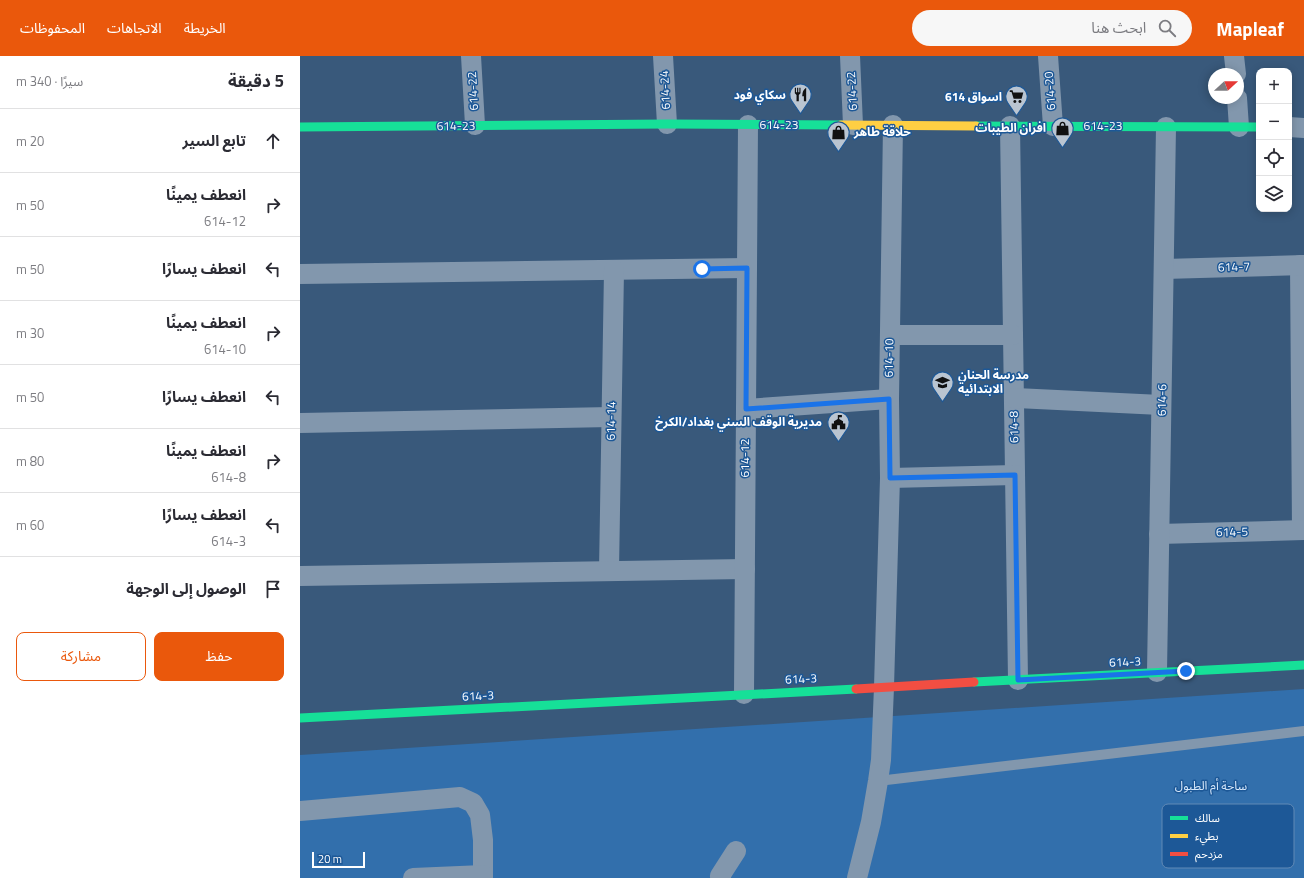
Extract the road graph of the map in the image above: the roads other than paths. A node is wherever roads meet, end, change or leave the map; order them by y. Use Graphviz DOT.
graph roads {
  1 [pos="471,56"];
  2 [pos="662,56"];
  3 [pos="850,56"];
  4 [pos="1048,56"];
  5 [pos="1234,56"];
  6 [pos="1235,68"];
  7 [pos="1237,104"];
  8 [pos="667,124"];
  9 [pos="475,125"];
  10 [pos="748,125"];
  11 [pos="854,125"];
  12 [pos="893,125"];
  13 [pos="1010,126"];
  14 [pos="1053,126"];
  15 [pos="300,127"];
  16 [pos="1166,127"];
  17 [pos="1239,127"];
  18 [pos="1256,127"];
  19 [pos="1292,128"];
  20 [pos="1304,128"];
  21 [pos="1302,265"];
  22 [pos="747,268"];
  23 [pos="1164,269"];
  24 [pos="614,270"];
  25 [pos="300,274"];
  26 [pos="890,335"];
  27 [pos="1013,335"];
  28 [pos="1014,398"];
  29 [pos="889,399"];
  30 [pos="1161,405"];
  31 [pos="746,409"];
  32 [pos="611,417"];
  33 [pos="300,423"];
  34 [pos="1015,475"];
  35 [pos="890,478"];
  36 [pos="1303,530"];
  37 [pos="1159,534"];
  38 [pos="744,569"];
  39 [pos="608,571"];
  40 [pos="300,576"];
  41 [pos="1304,665"];
  42 [pos="1157,672"];
  43 [pos="1018,680"];
  44 [pos="884,687"];
  45 [pos="744,694"];
  46 [pos="300,718"];
  47 [pos="1304,731"];
  48 [pos="878,781"];
  49 [pos="300,812"];
  50 [pos="736,851"];
  51 [pos="483,877"];
  52 [pos="413,878"];
  53 [pos="721,878"];
  54 [pos="857,878"];
  1 -- 9 [label="street, 614-22"];
  2 -- 8 [label="street, 614-24"];
  3 -- 11 [label="street, 614-22"];
  4 -- 14 [label="street, 614-20"];
  5 -- 6 [label="street"];
  7 -- 17 [label="street"];
  8 -- 9 [label="street, 614-23"];
  8 -- 10 [label="street, 614-23"];
  9 -- 15 [label="street, 614-23"];
  10 -- 11 [label="street, 614-23"];
  10 -- 22 [label="street, 614-12"];
  11 -- 12 [label="street, 614-23"];
  12 -- 13 [label="street, 614-23"];
  12 -- 26 [label="street, 614-10"];
  13 -- 14 [label="street, 614-23"];
  13 -- 27 [label="street, 614-8"];
  14 -- 16 [label="street, 614-23"];
  16 -- 17 [label="street, 614-23"];
  16 -- 23 [label="street, 614-6"];
  17 -- 18 [label="street, 614-23"];
  19 -- 20 [label="street"];
  21 -- 23 [label="street, 614-7"];
  21 -- 36 [label="street"];
  22 -- 24 [label="street"];
  22 -- 31 [label="street, 614-12"];
  23 -- 30 [label="street, 614-6"];
  24 -- 25 [label="street"];
  24 -- 32 [label="street, 614-14"];
  26 -- 27 [label="street"];
  26 -- 29 [label="street, 614-10"];
  27 -- 28 [label="street, 614-8"];
  28 -- 30 [label="street"];
  28 -- 34 [label="street, 614-8"];
  29 -- 31 [label="street"];
  29 -- 35 [label="street, 614-10"];
  30 -- 37 [label="street, 614-6"];
  31 -- 38 [label="street, 614-12"];
  32 -- 33 [label="street"];
  32 -- 39 [label="street, 614-14"];
  34 -- 35 [label="street"];
  34 -- 43 [label="street, 614-8"];
  35 -- 44 [label="street, 614-10"];
  36 -- 37 [label="street, 614-5"];
  37 -- 42 [label="street, 614-6"];
  38 -- 39 [label="street"];
  38 -- 45 [label="street, 614-12"];
  39 -- 40 [label="street"];
  41 -- 42 [label="street, 614-3"];
  42 -- 43 [label="street, 614-3"];
  43 -- 44 [label="street, 614-3"];
  44 -- 45 [label="street, 614-3"];
  44 -- 48 [label="street, 614-10"];
  45 -- 46 [label="street, 614-3"];
  47 -- 48 [label="lane"];
  48 -- 54 [label="street, 614-10"];
  49 -- 51 [label="street"];
  50 -- 53 [label="street"];
  51 -- 52 [label="street"];
}
